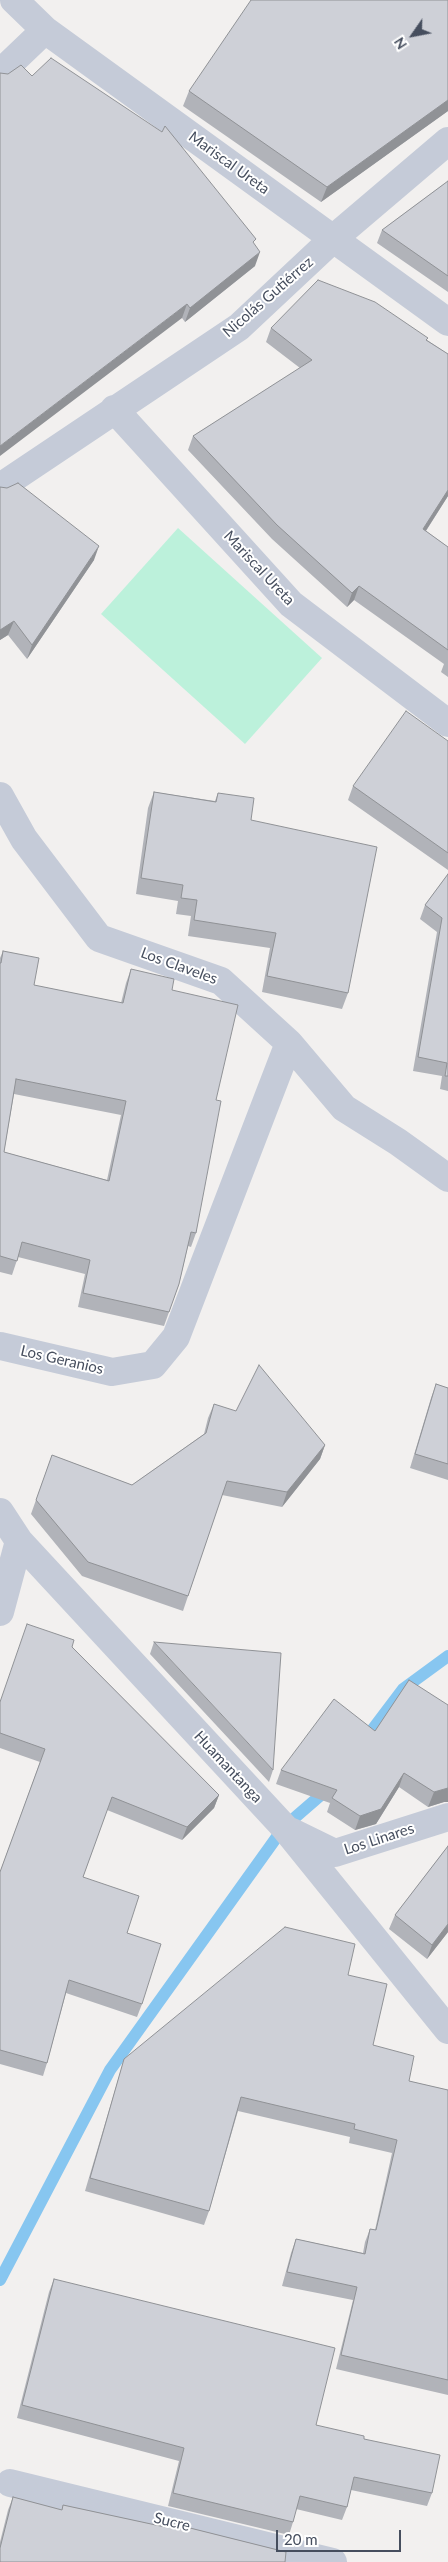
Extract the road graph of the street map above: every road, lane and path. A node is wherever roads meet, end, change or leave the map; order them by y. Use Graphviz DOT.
graph roads {
  1 [pos="14,0"];
  2 [pos="45,30"];
  3 [pos="0,73"];
  4 [pos="448,141"];
  5 [pos="334,238"];
  6 [pos="448,322"];
  7 [pos="114,409"];
  8 [pos="0,487"];
  9 [pos="448,723"];
  10 [pos="0,796"];
  11 [pos="289,1043"];
  12 [pos="448,1178"];
  13 [pos="0,1346"];
  14 [pos="0,1512"];
  15 [pos="19,1541"];
  16 [pos="0,1612"];
  17 [pos="448,1817"];
  18 [pos="284,1828"];
  19 [pos="448,2030"];
  20 [pos="10,2483"];
  21 [pos="333,2562"];
  1 -- 2 [label="street, Mariscal Ureta"];
  2 -- 3 [label="street"];
  2 -- 5 [label="street, Mariscal Ureta"];
  4 -- 5 [label="street, Nicolás Gutiérrez"];
  5 -- 6 [label="street, Mariscal Ureta"];
  5 -- 7 [label="street, Nicolás Gutiérrez"];
  7 -- 8 [label="street, Nicolás Gutiérrez"];
  7 -- 9 [label="street, Mariscal Ureta"];
  10 -- 11 [label="street, Los Claveles"];
  11 -- 12 [label="street, Los Claveles"];
  11 -- 13 [label="street, Los Geranios"];
  14 -- 15 [label="street, Huamantanga"];
  15 -- 16 [label="street"];
  15 -- 18 [label="street, Huamantanga"];
  17 -- 18 [label="street, Los Linares"];
  18 -- 19 [label="street, Huamantanga"];
  20 -- 21 [label="street, Sucre"];
}
